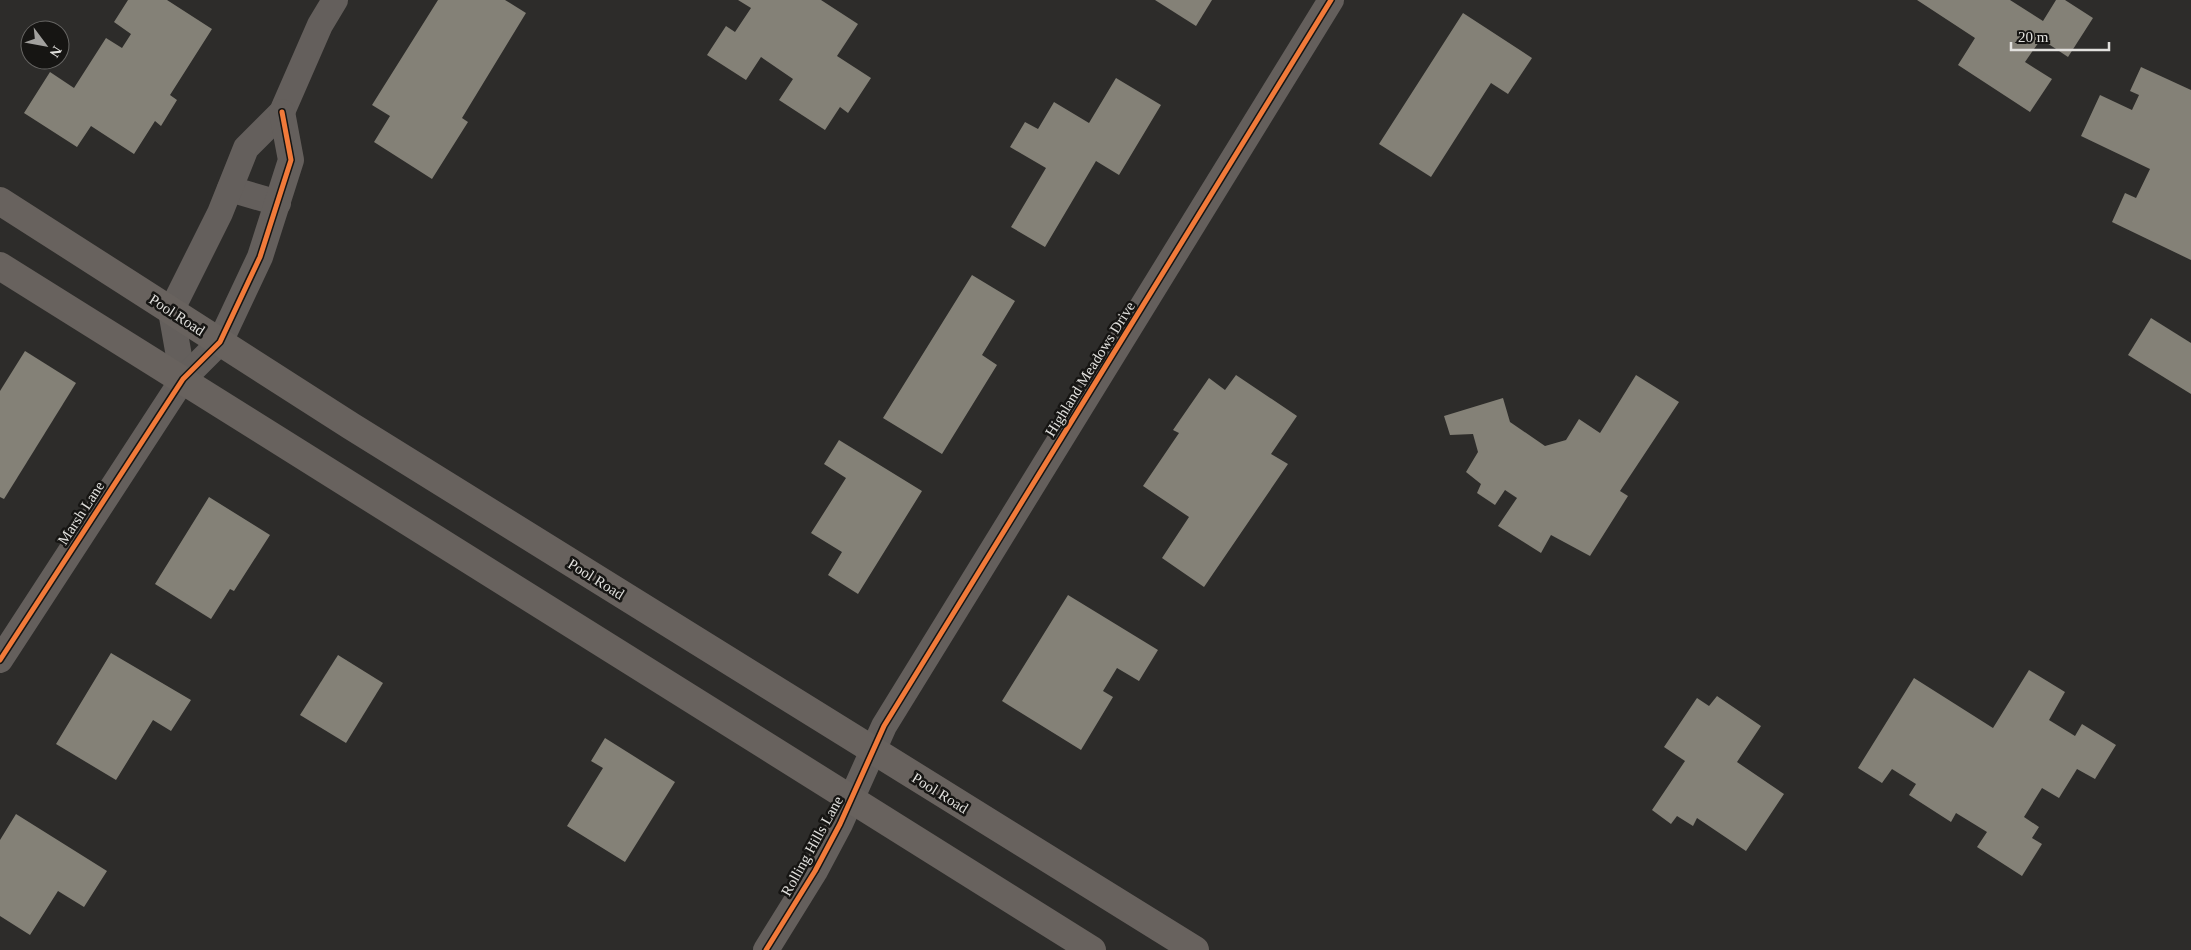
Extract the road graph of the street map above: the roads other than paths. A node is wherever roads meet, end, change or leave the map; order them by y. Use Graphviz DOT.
graph roads {
  1 [pos="335,0"];
  2 [pos="1331,0"];
  3 [pos="282,112"];
  4 [pos="230,189"];
  5 [pos="0,201"];
  6 [pos="278,203"];
  7 [pos="0,266"];
  8 [pos="171,311"];
  9 [pos="220,342"];
  10 [pos="183,379"];
  11 [pos="0,660"];
  12 [pos="872,751"];
  13 [pos="852,799"];
  14 [pos="766,950"];
  15 [pos="1092,950"];
  16 [pos="1196,950"];
  1 -- 3 [label="street"];
  2 -- 12 [label="street, Highland Meadows Drive"];
  3 -- 4 [label="street"];
  3 -- 6 [label="street, Marsh Lane"];
  4 -- 6 [label="street"];
  4 -- 8 [label="street"];
  5 -- 8 [label="main road, Pool Road"];
  6 -- 9 [label="street, Marsh Lane"];
  7 -- 10 [label="main road"];
  8 -- 9 [label="main road, Pool Road"];
  8 -- 10 [label="street"];
  9 -- 10 [label="street, Marsh Lane"];
  9 -- 12 [label="main road, Pool Road"];
  10 -- 11 [label="street, Marsh Lane"];
  10 -- 13 [label="main road"];
  12 -- 13 [label="street, Rolling Hills Lane"];
  12 -- 16 [label="main road, Pool Road"];
  13 -- 14 [label="street, Rolling Hills Lane"];
  13 -- 15 [label="main road"];
}
